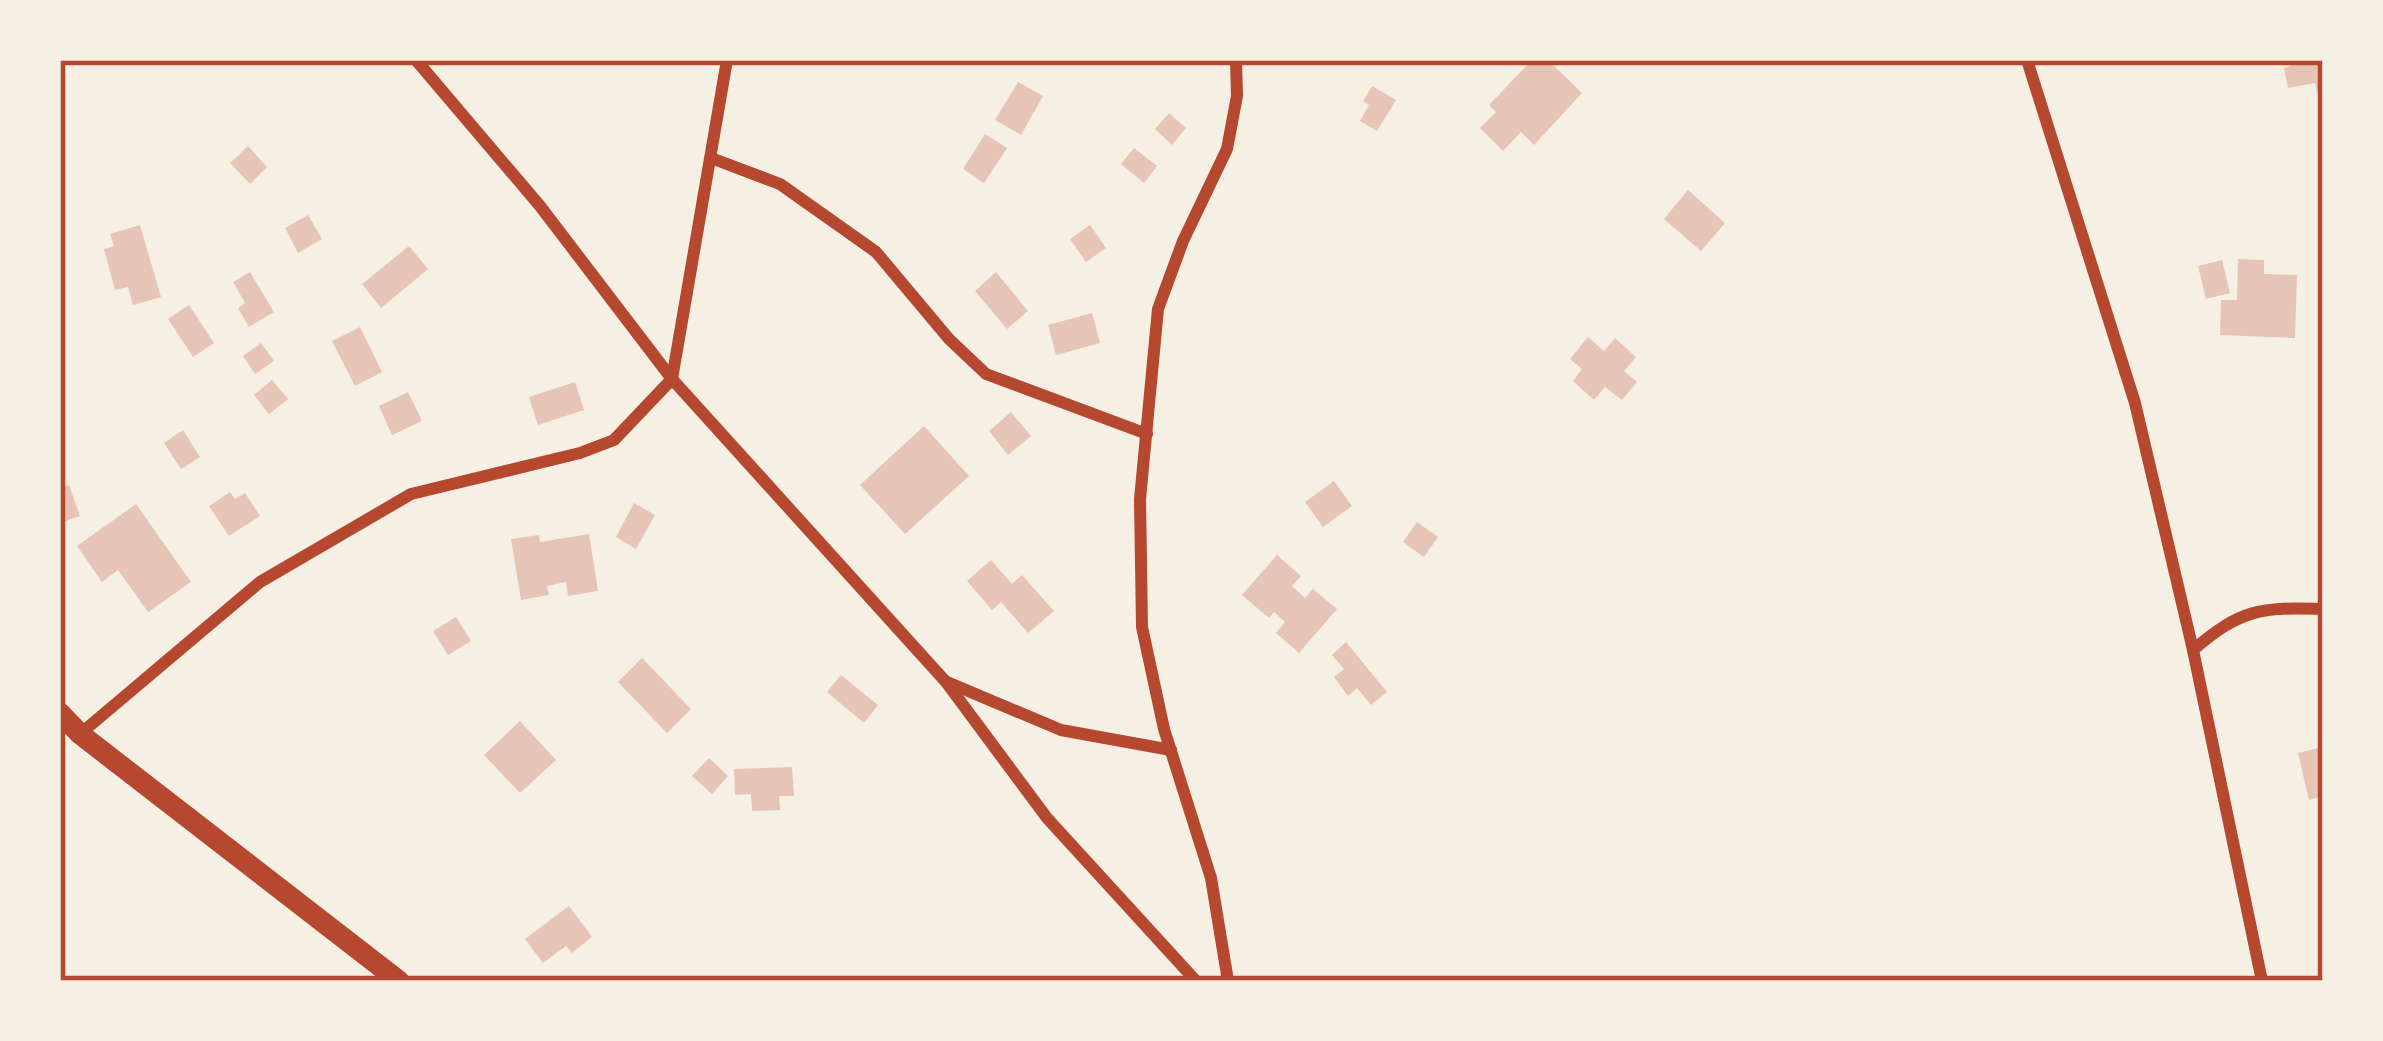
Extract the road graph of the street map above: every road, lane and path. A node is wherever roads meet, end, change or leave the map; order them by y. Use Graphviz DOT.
graph roads {
  1 [pos="416,60"];
  2 [pos="728,60"];
  3 [pos="1236,60"];
  4 [pos="2027,60"];
  5 [pos="711,158"];
  6 [pos="672,379"];
  7 [pos="1147,434"];
  8 [pos="2323,609"];
  9 [pos="2193,650"];
  10 [pos="946,682"];
  11 [pos="60,713"];
  12 [pos="80,734"];
  13 [pos="1171,750"];
  14 [pos="1190,978"];
  15 [pos="399,981"];
  16 [pos="1228,981"];
  17 [pos="2262,981"];
  1 -- 6 [label="street"];
  2 -- 5 [label="street"];
  3 -- 7 [label="street"];
  4 -- 9 [label="street"];
  5 -- 6 [label="street"];
  5 -- 7 [label="street"];
  6 -- 10 [label="street"];
  6 -- 12 [label="street"];
  7 -- 13 [label="street"];
  8 -- 9 [label="street"];
  9 -- 17 [label="street"];
  10 -- 13 [label="street"];
  10 -- 14 [label="street"];
  11 -- 12 [label="street"];
  12 -- 15 [label="street"];
  13 -- 16 [label="street"];
}
